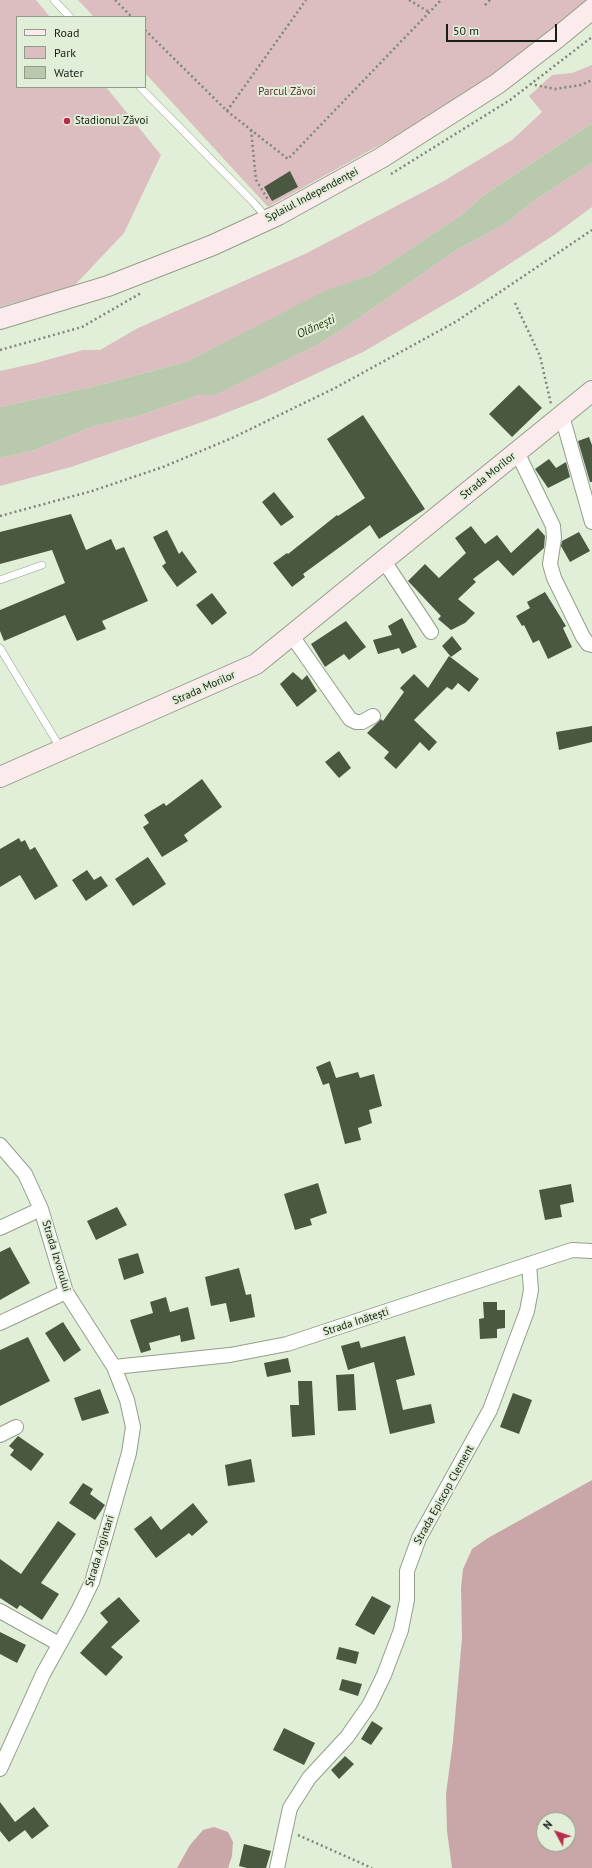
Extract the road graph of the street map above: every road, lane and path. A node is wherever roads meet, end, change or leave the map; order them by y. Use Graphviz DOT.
graph roads {
  1 [pos="54,0"];
  2 [pos="115,0"];
  3 [pos="306,0"];
  4 [pos="409,0"];
  5 [pos="441,0"];
  6 [pos="490,0"];
  7 [pos="485,5"];
  8 [pos="592,9"];
  9 [pos="429,12"];
  10 [pos="69,16"];
  11 [pos="131,16"];
  12 [pos="146,31"];
  13 [pos="510,74"];
  14 [pos="592,80"];
  15 [pos="141,88"];
  16 [pos="226,111"];
  17 [pos="251,130"];
  18 [pos="263,194"];
  19 [pos="268,220"];
  20 [pos="592,230"];
  21 [pos="515,303"];
  22 [pos="0,319"];
  23 [pos="592,391"];
  24 [pos="559,418"];
  25 [pos="517,452"];
  26 [pos="0,516"];
  27 [pos="592,522"];
  28 [pos="384,561"];
  29 [pos="42,565"];
  30 [pos="0,580"];
  31 [pos="431,632"];
  32 [pos="292,636"];
  33 [pos="592,645"];
  34 [pos="0,648"];
  35 [pos="373,716"];
  36 [pos="61,750"];
  37 [pos="0,777"];
  38 [pos="0,1145"];
  39 [pos="41,1209"];
  40 [pos="0,1228"];
  41 [pos="592,1251"];
  42 [pos="529,1264"];
  43 [pos="66,1292"];
  44 [pos="0,1323"];
  45 [pos="114,1367"];
  46 [pos="16,1427"];
  47 [pos="0,1435"];
  48 [pos="0,1611"];
  49 [pos="59,1644"];
  50 [pos="0,1769"];
  51 [pos="284,1829"];
  52 [pos="277,1868"];
  53 [pos="372,1868"];
  1 -- 10 [label="lane"];
  2 -- 11 [label="path"];
  3 -- 16 [label="path"];
  4 -- 9 [label="path"];
  5 -- 9 [label="path"];
  6 -- 7 [label="path"];
  8 -- 13 [label="street, Splaiul Independenței"];
  9 -- 17 [label="path"];
  12 -- 16 [label="path"];
  13 -- 14 [label="path"];
  13 -- 19 [label="street, Splaiul Independenței"];
  15 -- 19 [label="lane"];
  16 -- 17 [label="path"];
  17 -- 18 [label="path"];
  19 -- 22 [label="street, Splaiul Independenței"];
  20 -- 26 [label="path"];
  21 -- 24 [label="path"];
  23 -- 24 [label="street, Strada Morilor"];
  24 -- 25 [label="street, Strada Morilor"];
  24 -- 27 [label="street"];
  25 -- 28 [label="street, Strada Morilor"];
  25 -- 33 [label="street"];
  28 -- 31 [label="street"];
  28 -- 32 [label="street, Strada Morilor"];
  29 -- 30 [label="lane"];
  32 -- 35 [label="street"];
  32 -- 36 [label="street, Strada Morilor"];
  34 -- 36 [label="lane"];
  36 -- 37 [label="street, Strada Morilor"];
  38 -- 39 [label="street, Strada Izvorului"];
  39 -- 40 [label="street"];
  39 -- 43 [label="street, Strada Izvorului"];
  41 -- 42 [label="street, Strada Inătești"];
  42 -- 45 [label="street, Strada Inătești"];
  42 -- 51 [label="street, Strada Episcop Clement"];
  43 -- 44 [label="street"];
  43 -- 45 [label="street, Strada Izvorului"];
  45 -- 49 [label="street, Strada Argintari"];
  46 -- 47 [label="street"];
  48 -- 49 [label="street"];
  49 -- 50 [label="street, Strada Argintari"];
  51 -- 52 [label="street, Strada Episcop Clement"];
  51 -- 53 [label="path"];
}
